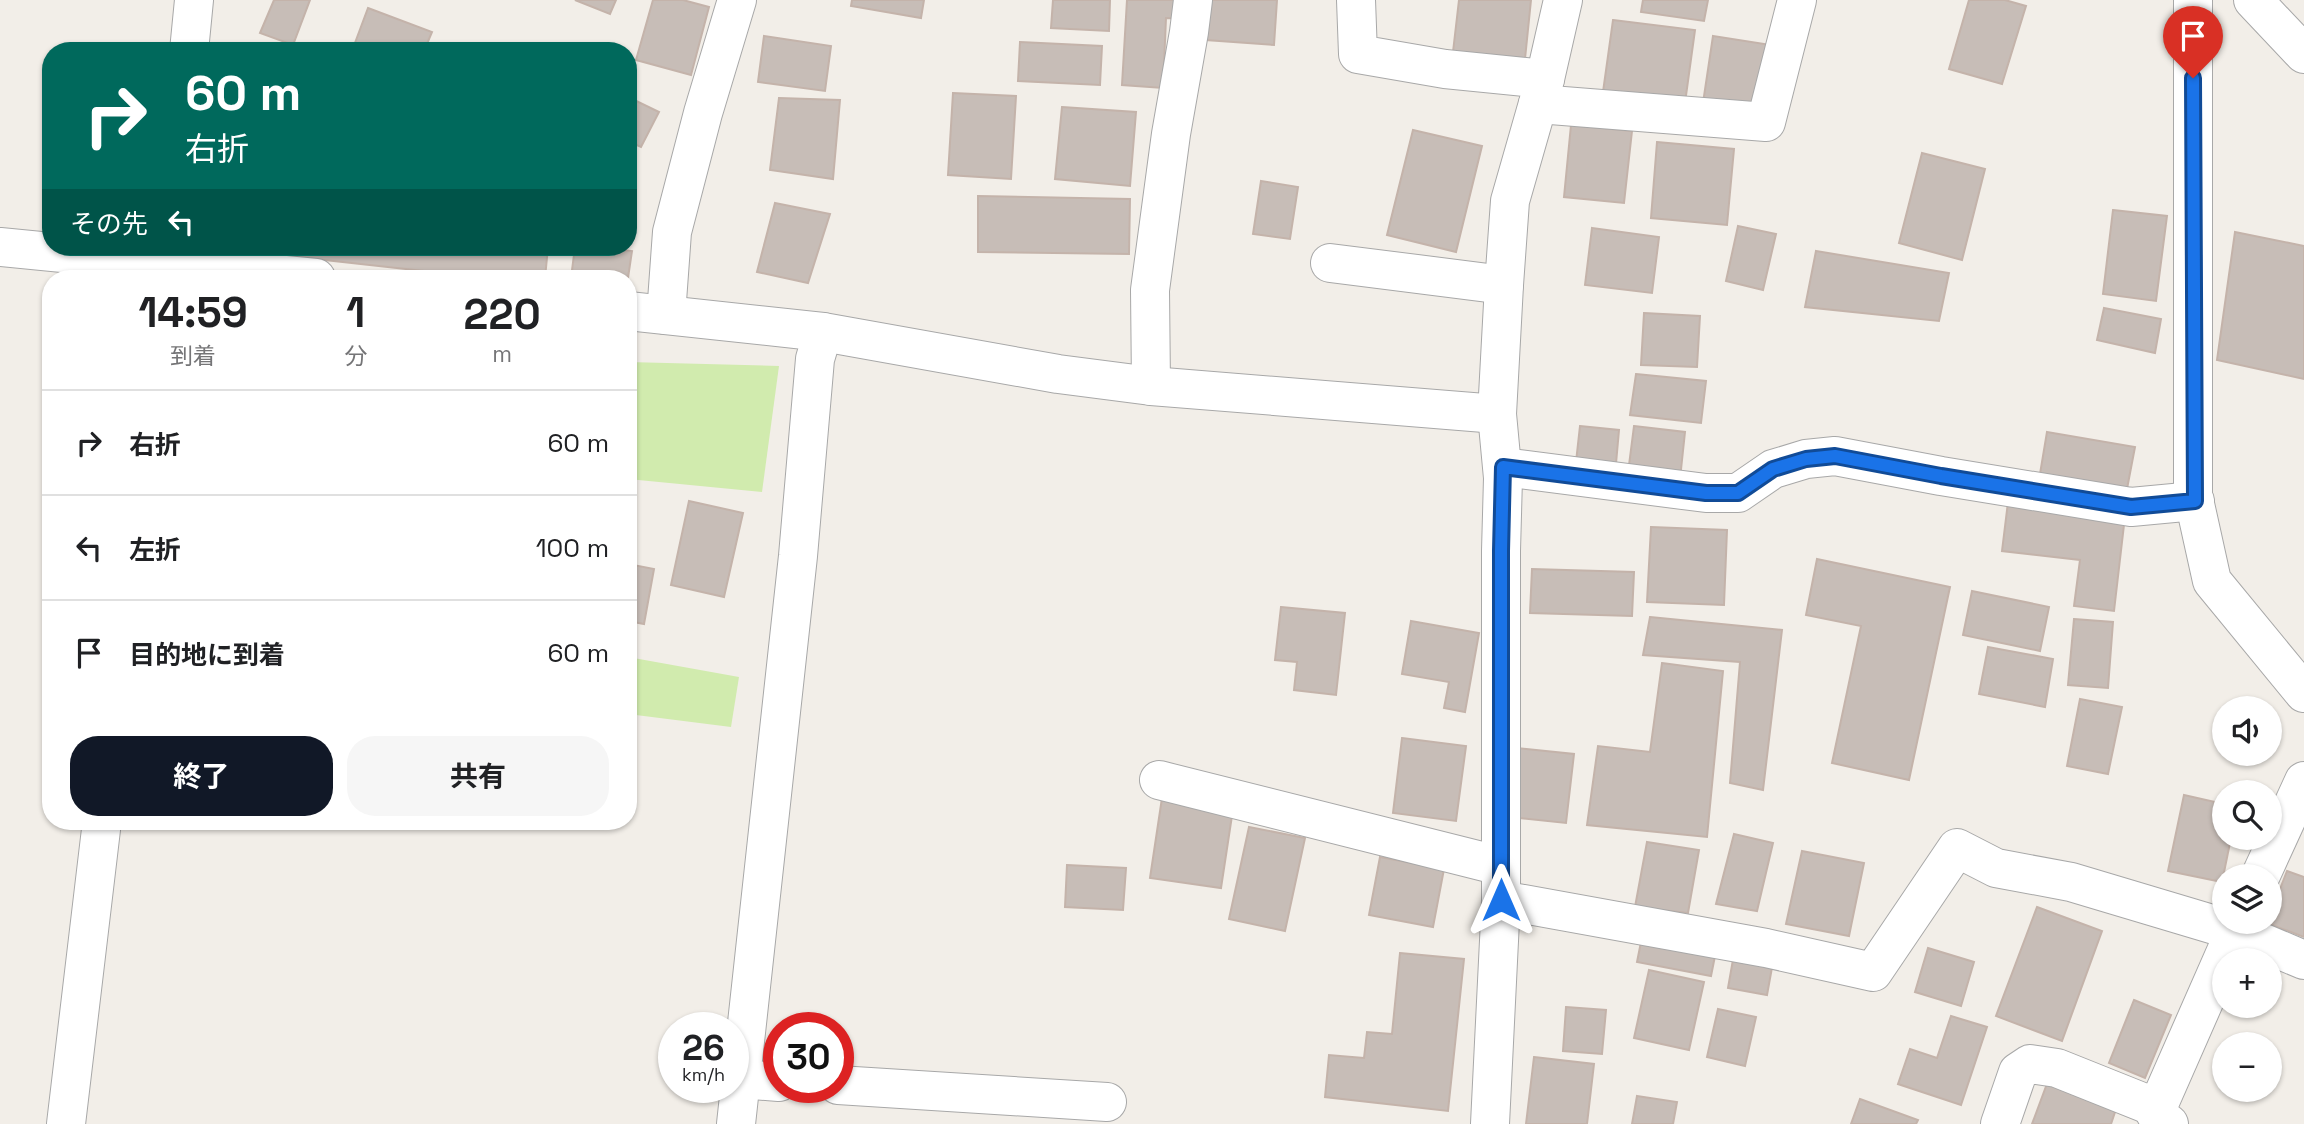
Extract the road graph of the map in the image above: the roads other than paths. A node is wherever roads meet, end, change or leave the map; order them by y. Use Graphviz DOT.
graph roads {
  1 [pos="194,0"];
  2 [pos="737,0"];
  3 [pos="1193,0"];
  4 [pos="1356,0"];
  5 [pos="1563,0"];
  6 [pos="1797,0"];
  7 [pos="2193,0"];
  8 [pos="2253,0"];
  9 [pos="190,42"];
  10 [pos="2304,54"];
  11 [pos="1541,92"];
  12 [pos="0,247"];
  13 [pos="42,251"];
  14 [pos="99,256"];
  15 [pos="165,262"];
  16 [pos="1330,263"];
  17 [pos="240,270"];
  18 [pos="1504,285"];
  19 [pos="637,312"];
  20 [pos="666,315"];
  21 [pos="823,332"];
  22 [pos="1151,386"];
  23 [pos="1497,414"];
  24 [pos="1503,467"];
  25 [pos="2195,501"];
  26 [pos="2304,693"];
  27 [pos="1159,780"];
  28 [pos="2304,781"];
  29 [pos="102,830"];
  30 [pos="2266,864"];
  31 [pos="1501,883"];
  32 [pos="2212,920"];
  33 [pos="2234,934"];
  34 [pos="2251,934"];
  35 [pos="2304,960"];
  36 [pos="748,1012"];
  37 [pos="854,1086"];
  38 [pos="1107,1102"];
  39 [pos="738,1103"];
  40 [pos="2158,1117"];
  41 [pos="66,1124"];
  42 [pos="736,1124"];
  43 [pos="1490,1124"];
  44 [pos="2000,1124"];
  1 -- 9 [label="street"];
  2 -- 20 [label="street"];
  3 -- 22 [label="street"];
  4 -- 11 [label="street"];
  5 -- 11 [label="street"];
  6 -- 11 [label="street"];
  7 -- 25 [label="street"];
  8 -- 10 [label="street"];
  11 -- 18 [label="street"];
  12 -- 13 [label="street"];
  14 -- 15 [label="street"];
  15 -- 17 [label="street"];
  16 -- 18 [label="street"];
  18 -- 23 [label="street"];
  19 -- 20 [label="street"];
  20 -- 21 [label="street"];
  21 -- 22 [label="street"];
  21 -- 36 [label="street"];
  22 -- 23 [label="street"];
  23 -- 24 [label="street"];
  24 -- 25 [label="street"];
  24 -- 31 [label="street"];
  25 -- 26 [label="street"];
  27 -- 31 [label="street"];
  28 -- 30 [label="street"];
  29 -- 41 [label="street"];
  31 -- 32 [label="street"];
  31 -- 43 [label="street"];
  33 -- 40 [label="street"];
  34 -- 35 [label="street"];
  37 -- 38 [label="street"];
  39 -- 42 [label="street"];
  40 -- 44 [label="street"];
}
